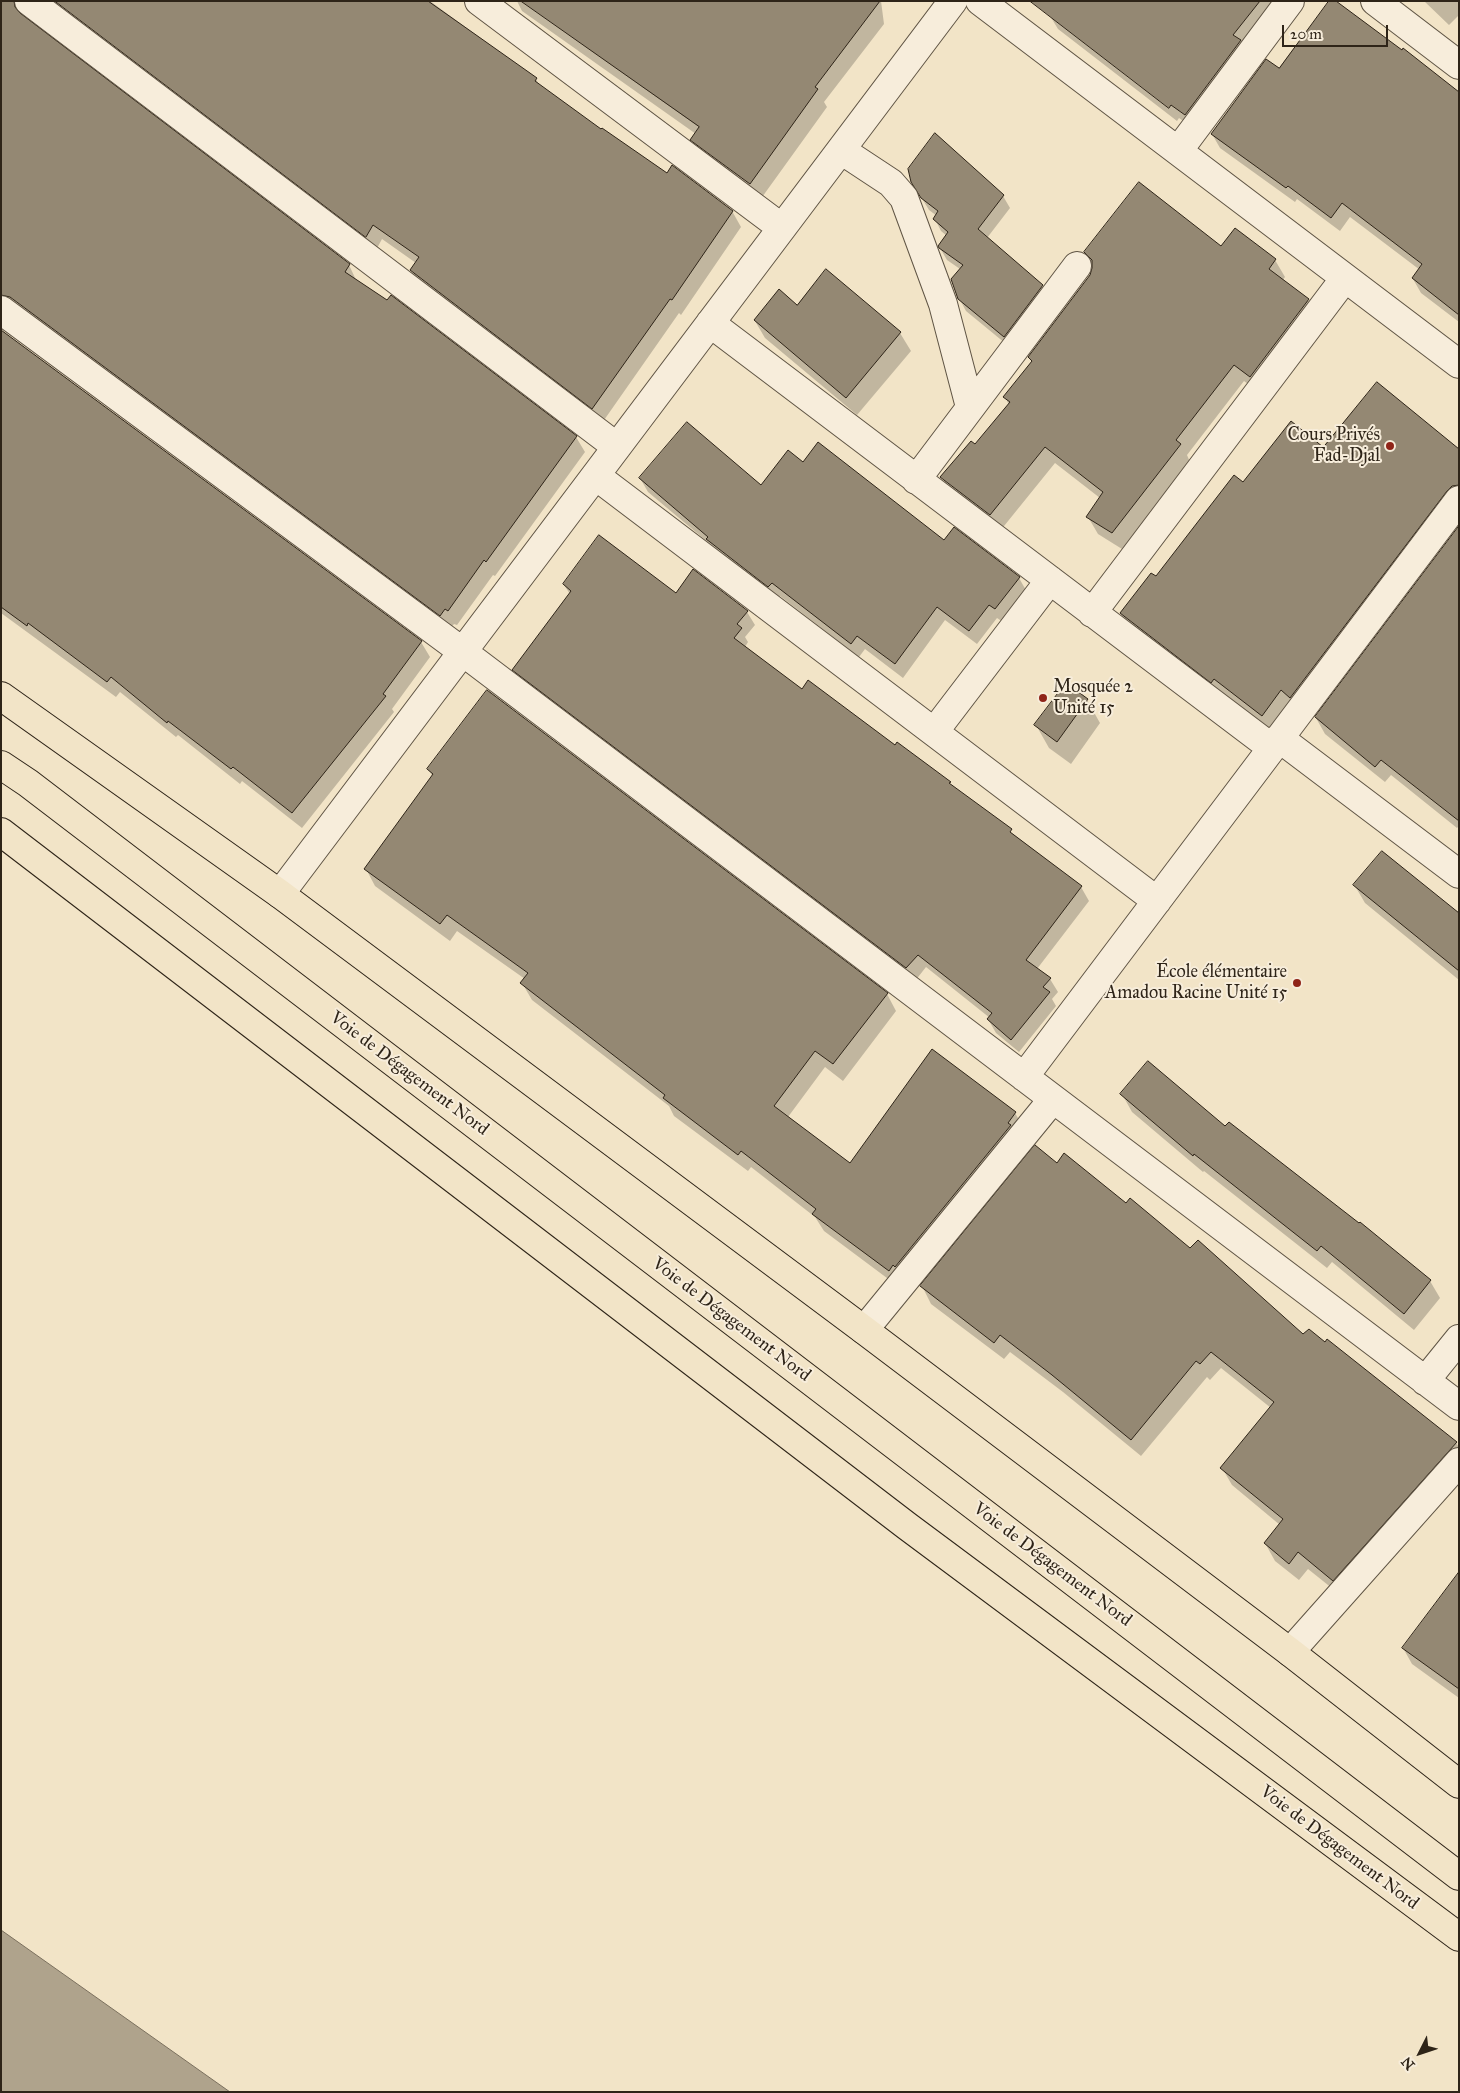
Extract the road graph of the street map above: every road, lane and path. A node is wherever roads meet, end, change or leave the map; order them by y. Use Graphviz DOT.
graph roads {
  1 [pos="29,1"];
  2 [pos="479,1"];
  3 [pos="953,1"];
  4 [pos="980,1"];
  5 [pos="1290,1"];
  6 [pos="1375,1"];
  7 [pos="1459,65"];
  8 [pos="841,150"];
  9 [pos="1178,151"];
  10 [pos="782,228"];
  11 [pos="1077,266"];
  12 [pos="1345,278"];
  13 [pos="1,310"];
  14 [pos="710,323"];
  15 [pos="1459,364"];
  16 [pos="970,407"];
  17 [pos="617,447"];
  18 [pos="596,476"];
  19 [pos="916,480"];
  20 [pos="1459,500"];
  21 [pos="1050,580"];
  22 [pos="1092,613"];
  23 [pos="462,652"];
  24 [pos="1,696"];
  25 [pos="934,732"];
  26 [pos="1275,743"];
  27 [pos="1,765"];
  28 [pos="1,832"];
  29 [pos="1455,864"];
  30 [pos="280,894"];
  31 [pos="1157,900"];
  32 [pos="1024,1077"];
  33 [pos="1053,1099"];
  34 [pos="864,1330"];
  35 [pos="1459,1339"];
  36 [pos="1426,1381"];
  37 [pos="1459,1406"];
  38 [pos="1459,1462"];
  39 [pos="1290,1652"];
  40 [pos="1455,1774"];
  41 [pos="1459,1876"];
  42 [pos="1459,1937"];
  1 -- 17 [label="street"];
  2 -- 10 [label="street"];
  3 -- 8 [label="street"];
  4 -- 9 [label="street"];
  5 -- 9 [label="street"];
  6 -- 7 [label="street"];
  8 -- 10 [label="street"];
  8 -- 16 [label="street"];
  9 -- 12 [label="street"];
  10 -- 14 [label="street"];
  11 -- 16 [label="street"];
  12 -- 15 [label="street"];
  12 -- 22 [label="street"];
  13 -- 23 [label="street"];
  14 -- 17 [label="street"];
  14 -- 19 [label="street"];
  16 -- 19 [label="street"];
  17 -- 18 [label="street"];
  18 -- 23 [label="street"];
  18 -- 25 [label="street"];
  19 -- 21 [label="street"];
  20 -- 26 [label="street"];
  21 -- 22 [label="street"];
  21 -- 25 [label="street"];
  22 -- 26 [label="street"];
  23 -- 30 [label="street"];
  23 -- 32 [label="street"];
  24 -- 30 [label="main road"];
  25 -- 31 [label="street"];
  26 -- 29 [label="street"];
  26 -- 31 [label="street"];
  27 -- 41 [label="main road, Voie de Dégagement Nord"];
  28 -- 42 [label="main road, Voie de Dégagement Nord"];
  30 -- 34 [label="main road"];
  31 -- 32 [label="street"];
  32 -- 33 [label="street"];
  33 -- 34 [label="street"];
  33 -- 36 [label="street"];
  34 -- 39 [label="main road"];
  35 -- 36 [label="street"];
  36 -- 37 [label="street"];
  38 -- 39 [label="street"];
  39 -- 40 [label="main road"];
}
